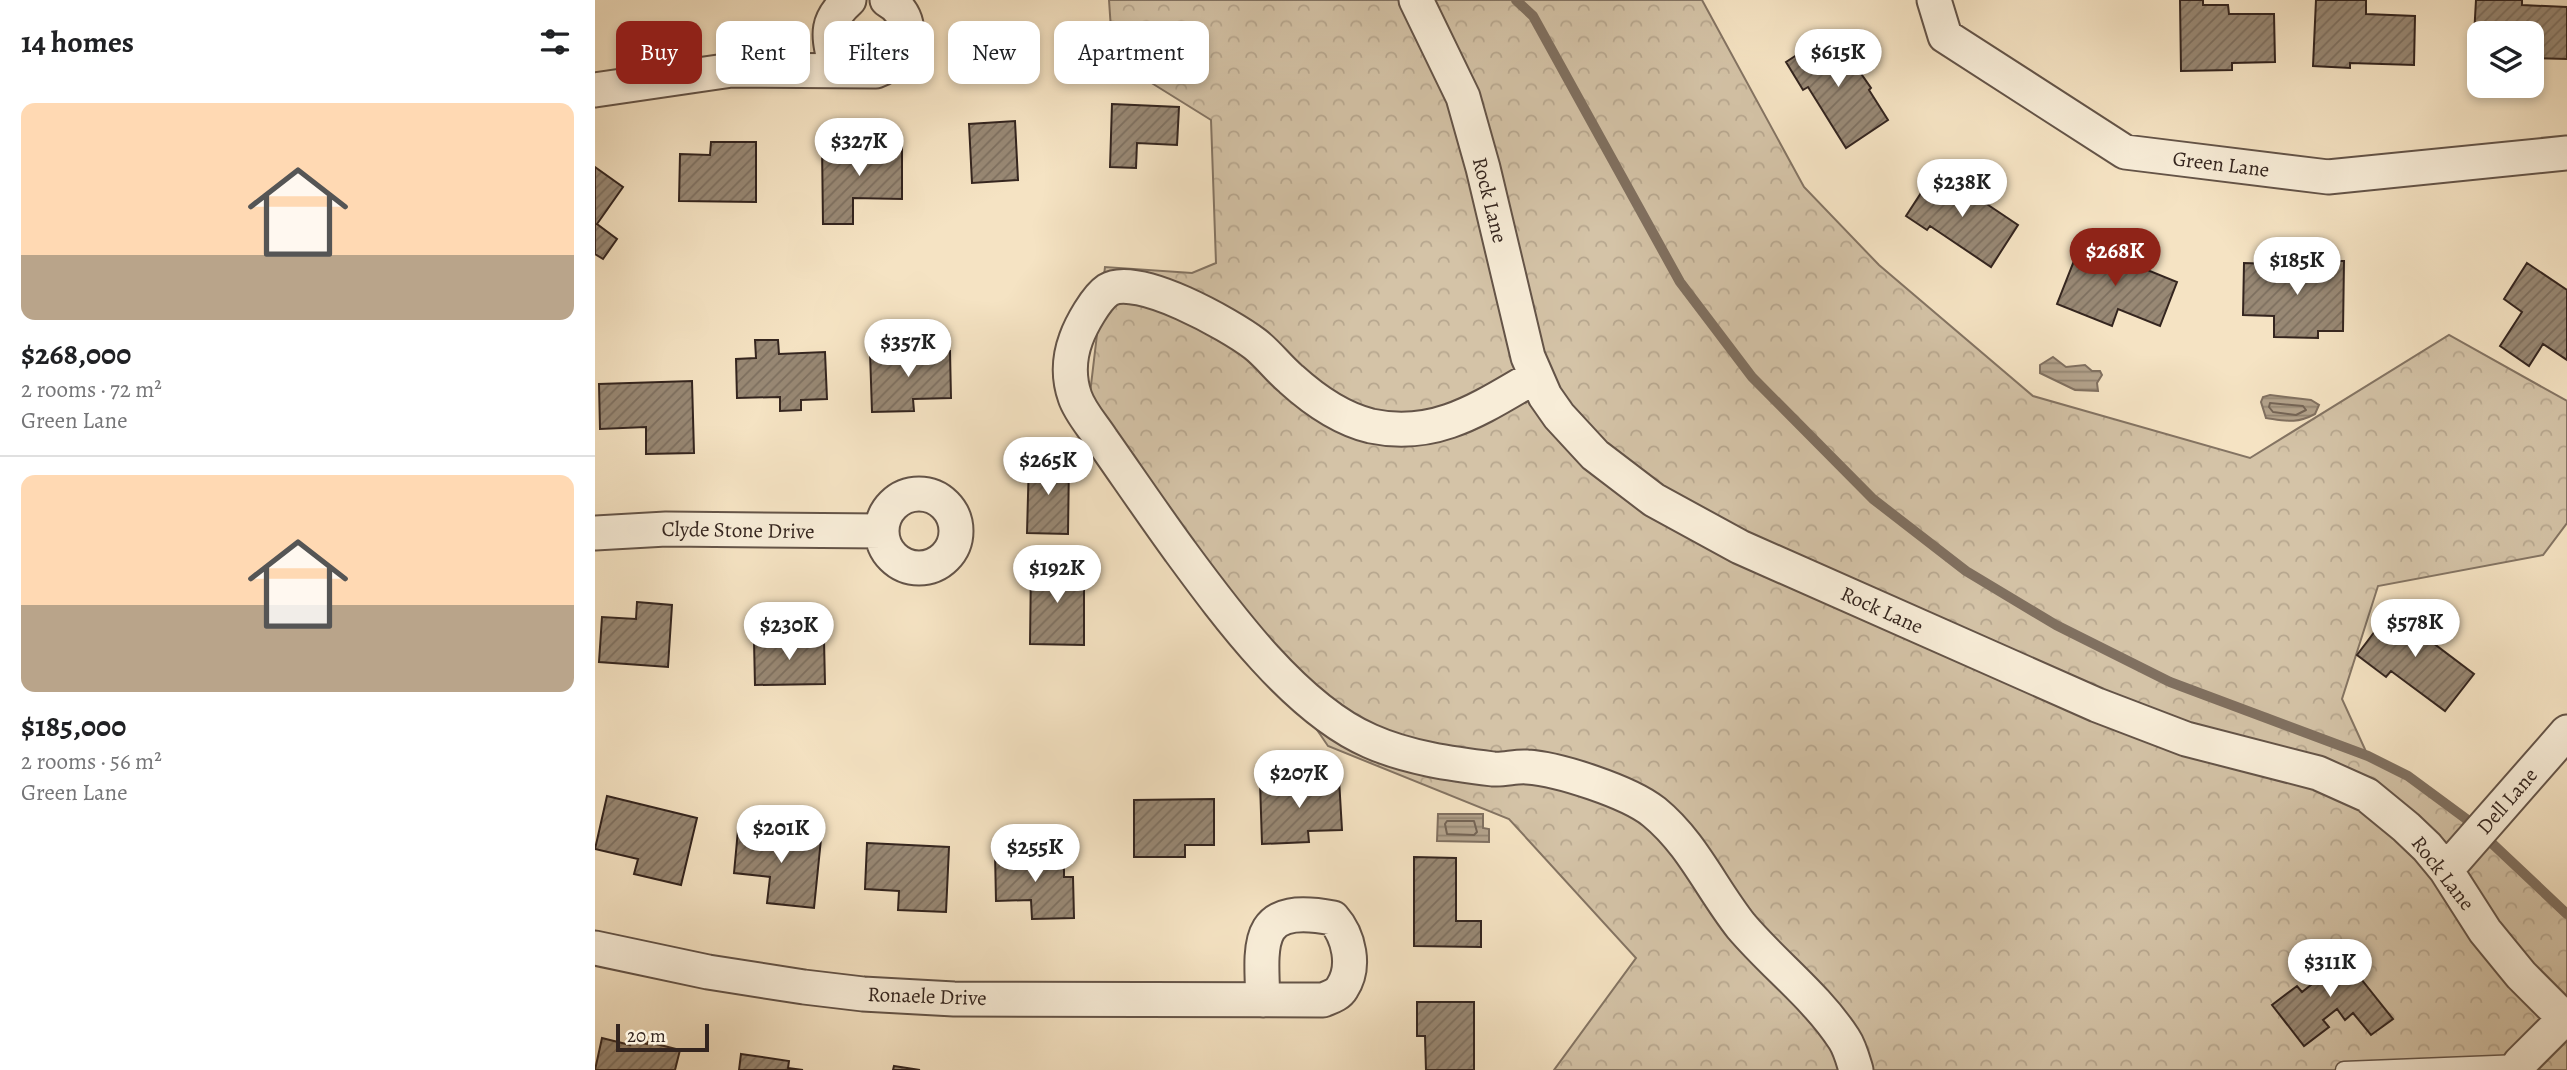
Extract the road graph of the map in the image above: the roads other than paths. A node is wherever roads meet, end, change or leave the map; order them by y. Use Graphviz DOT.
graph roads {
  1 [pos="849,0"];
  2 [pos="887,0"];
  3 [pos="1416,0"];
  4 [pos="1934,0"];
  5 [pos="832,21"];
  6 [pos="905,21"];
  7 [pos="824,70"];
  8 [pos="595,90"];
  9 [pos="2567,153"];
  10 [pos="1536,376"];
  11 [pos="882,531"];
  12 [pos="595,533"];
  13 [pos="2567,733"];
  14 [pos="2453,863"];
  15 [pos="595,947"];
  16 [pos="1263,1000"];
  17 [pos="2565,1020"];
  18 [pos="2518,1066"];
  19 [pos="1856,1070"];
  20 [pos="2344,1070"];
  1 -- 5 [label="street"];
  2 -- 6 [label="street"];
  3 -- 10 [label="street, Rock Lane"];
  4 -- 9 [label="street, Green Lane"];
  7 -- 8 [label="street"];
  10 -- 14 [label="street, Rock Lane"];
  10 -- 19 [label="street"];
  11 -- 12 [label="street, Clyde Stone Drive"];
  13 -- 14 [label="street, Dell Lane"];
  14 -- 17 [label="street, Rock Lane"];
  15 -- 16 [label="street, Ronaele Drive"];
  17 -- 18 [label="street"];
  18 -- 20 [label="lane"];
}
